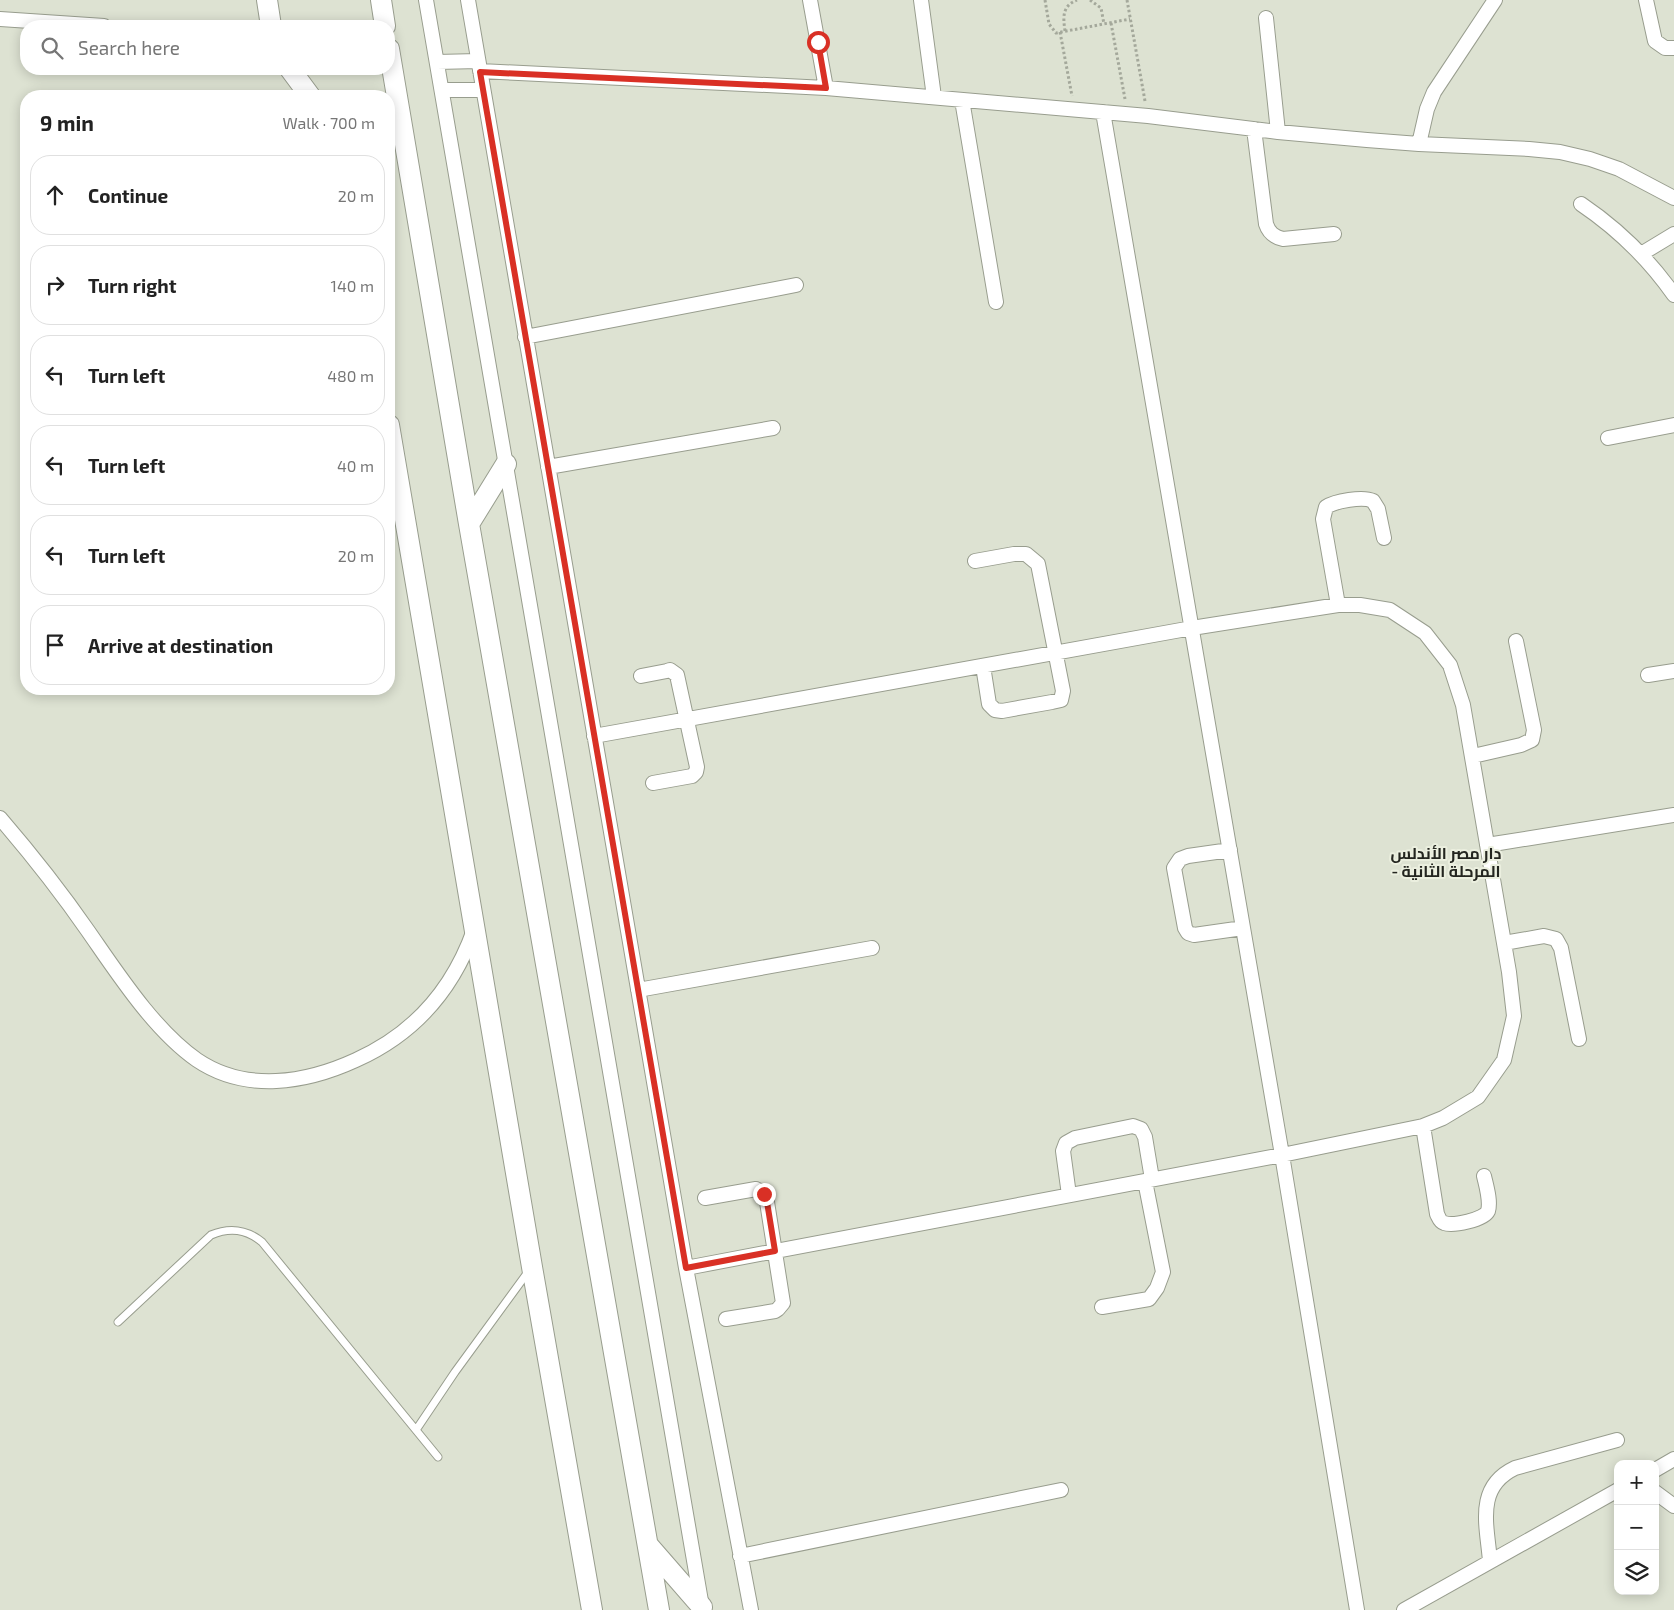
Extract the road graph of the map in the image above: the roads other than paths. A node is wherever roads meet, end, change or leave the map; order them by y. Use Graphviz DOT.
graph roads {
  1 [pos="267,0"];
  2 [pos="381,0"];
  3 [pos="426,0"];
  4 [pos="468,0"];
  5 [pos="810,0"];
  6 [pos="921,0"];
  7 [pos="1495,0"];
  8 [pos="1646,0"];
  9 [pos="1266,18"];
  10 [pos="0,19"];
  11 [pos="20,20"];
  12 [pos="270,20"];
  13 [pos="384,20"];
  14 [pos="1674,48"];
  15 [pos="437,62"];
  16 [pos="479,66"];
  17 [pos="293,75"];
  18 [pos="390,75"];
  19 [pos="826,88"];
  20 [pos="305,90"];
  21 [pos="390,90"];
  22 [pos="442,90"];
  23 [pos="483,90"];
  24 [pos="934,98"];
  25 [pos="962,100"];
  26 [pos="1103,112"];
  27 [pos="395,122"];
  28 [pos="1254,129"];
  29 [pos="1278,132"];
  30 [pos="1419,144"];
  31 [pos="1674,198"];
  32 [pos="1581,204"];
  33 [pos="1334,234"];
  34 [pos="1674,234"];
  35 [pos="1641,254"];
  36 [pos="796,285"];
  37 [pos="1674,295"];
  38 [pos="996,302"];
  39 [pos="525,337"];
  40 [pos="1674,425"];
  41 [pos="773,428"];
  42 [pos="1608,438"];
  43 [pos="395,461"];
  44 [pos="506,464"];
  45 [pos="548,467"];
  46 [pos="468,524"];
  47 [pos="1384,538"];
  48 [pos="975,561"];
  49 [pos="1338,605"];
  50 [pos="1192,628"];
  51 [pos="1516,641"];
  52 [pos="1056,653"];
  53 [pos="983,666"];
  54 [pos="1674,670"];
  55 [pos="1648,675"];
  56 [pos="641,676"];
  57 [pos="687,719"];
  58 [pos="594,736"];
  59 [pos="1473,756"];
  60 [pos="653,783"];
  61 [pos="1674,815"];
  62 [pos="0,818"];
  63 [pos="1487,845"];
  64 [pos="1230,850"];
  65 [pos="1244,928"];
  66 [pos="474,929"];
  67 [pos="1504,943"];
  68 [pos="872,948"];
  69 [pos="638,990"];
  70 [pos="1578,1039"];
  71 [pos="1423,1126"];
  72 [pos="1282,1155"];
  73 [pos="1484,1176"];
  74 [pos="1148,1180"];
  75 [pos="1070,1195"];
  76 [pos="705,1198"];
  77 [pos="775,1251"];
  78 [pos="532,1268"];
  79 [pos="686,1268"];
  80 [pos="1102,1307"];
  81 [pos="726,1319"];
  82 [pos="118,1322"];
  83 [pos="416,1430"];
  84 [pos="1617,1440"];
  85 [pos="438,1457"];
  86 [pos="1674,1459"];
  87 [pos="1659,1468"];
  88 [pos="1061,1490"];
  89 [pos="1614,1492"];
  90 [pos="1659,1495"];
  91 [pos="1674,1506"];
  92 [pos="648,1544"];
  93 [pos="740,1556"];
  94 [pos="1490,1561"];
  95 [pos="702,1609"];
  96 [pos="592,1610"];
  97 [pos="658,1610"];
  98 [pos="751,1610"];
  99 [pos="1356,1610"];
  100 [pos="1404,1610"];
  1 -- 12 [label="street"];
  2 -- 13 [label="street"];
  3 -- 15 [label="street"];
  4 -- 16 [label="street"];
  5 -- 19 [label="street"];
  6 -- 24 [label="street"];
  7 -- 30 [label="street"];
  8 -- 14 [label="street"];
  9 -- 29 [label="street"];
  10 -- 11 [label="street"];
  15 -- 16 [label="street"];
  15 -- 22 [label="street"];
  16 -- 19 [label="street"];
  16 -- 23 [label="street"];
  17 -- 20 [label="street"];
  18 -- 21 [label="street"];
  19 -- 24 [label="street"];
  22 -- 23 [label="street"];
  22 -- 44 [label="street"];
  23 -- 39 [label="street"];
  24 -- 25 [label="street"];
  25 -- 26 [label="street"];
  25 -- 38 [label="street"];
  26 -- 28 [label="street"];
  26 -- 50 [label="street"];
  27 -- 46 [label="street"];
  28 -- 29 [label="street"];
  28 -- 33 [label="street"];
  29 -- 30 [label="street"];
  30 -- 31 [label="street"];
  32 -- 35 [label="street"];
  34 -- 35 [label="street"];
  35 -- 37 [label="street"];
  36 -- 39 [label="street"];
  39 -- 45 [label="street"];
  40 -- 42 [label="street"];
  41 -- 45 [label="street"];
  43 -- 66 [label="street"];
  44 -- 46 [label="street"];
  44 -- 95 [label="street"];
  45 -- 58 [label="street"];
  46 -- 92 [label="street"];
  47 -- 49 [label="street"];
  48 -- 52 [label="street"];
  49 -- 50 [label="street"];
  49 -- 59 [label="street"];
  50 -- 52 [label="street"];
  50 -- 64 [label="street"];
  51 -- 59 [label="street"];
  52 -- 53 [label="street"];
  52 -- 53 [label="street"];
  53 -- 57 [label="street"];
  54 -- 55 [label="street"];
  56 -- 57 [label="street"];
  57 -- 58 [label="street"];
  57 -- 60 [label="street"];
  58 -- 69 [label="street"];
  59 -- 63 [label="street"];
  61 -- 63 [label="street"];
  62 -- 66 [label="street"];
  63 -- 67 [label="street"];
  64 -- 65 [label="street"];
  64 -- 65 [label="street"];
  65 -- 72 [label="street"];
  66 -- 78 [label="street"];
  67 -- 70 [label="street"];
  67 -- 71 [label="street"];
  68 -- 69 [label="street"];
  69 -- 79 [label="street"];
  71 -- 72 [label="street"];
  71 -- 73 [label="street"];
  72 -- 74 [label="street"];
  72 -- 99 [label="street"];
  74 -- 75 [label="street"];
  74 -- 75 [label="street"];
  74 -- 80 [label="street"];
  75 -- 77 [label="street"];
  76 -- 77 [label="street"];
  77 -- 79 [label="street"];
  77 -- 81 [label="street"];
  78 -- 83 [label="lane"];
  78 -- 96 [label="street"];
  79 -- 93 [label="street"];
  82 -- 83 [label="lane"];
  83 -- 85 [label="lane"];
  84 -- 94 [label="street"];
  86 -- 87 [label="street"];
  88 -- 93 [label="street"];
  89 -- 94 [label="street"];
  90 -- 91 [label="street"];
  92 -- 95 [label="street"];
  92 -- 97 [label="street"];
  93 -- 98 [label="street"];
  94 -- 100 [label="street"];
}
